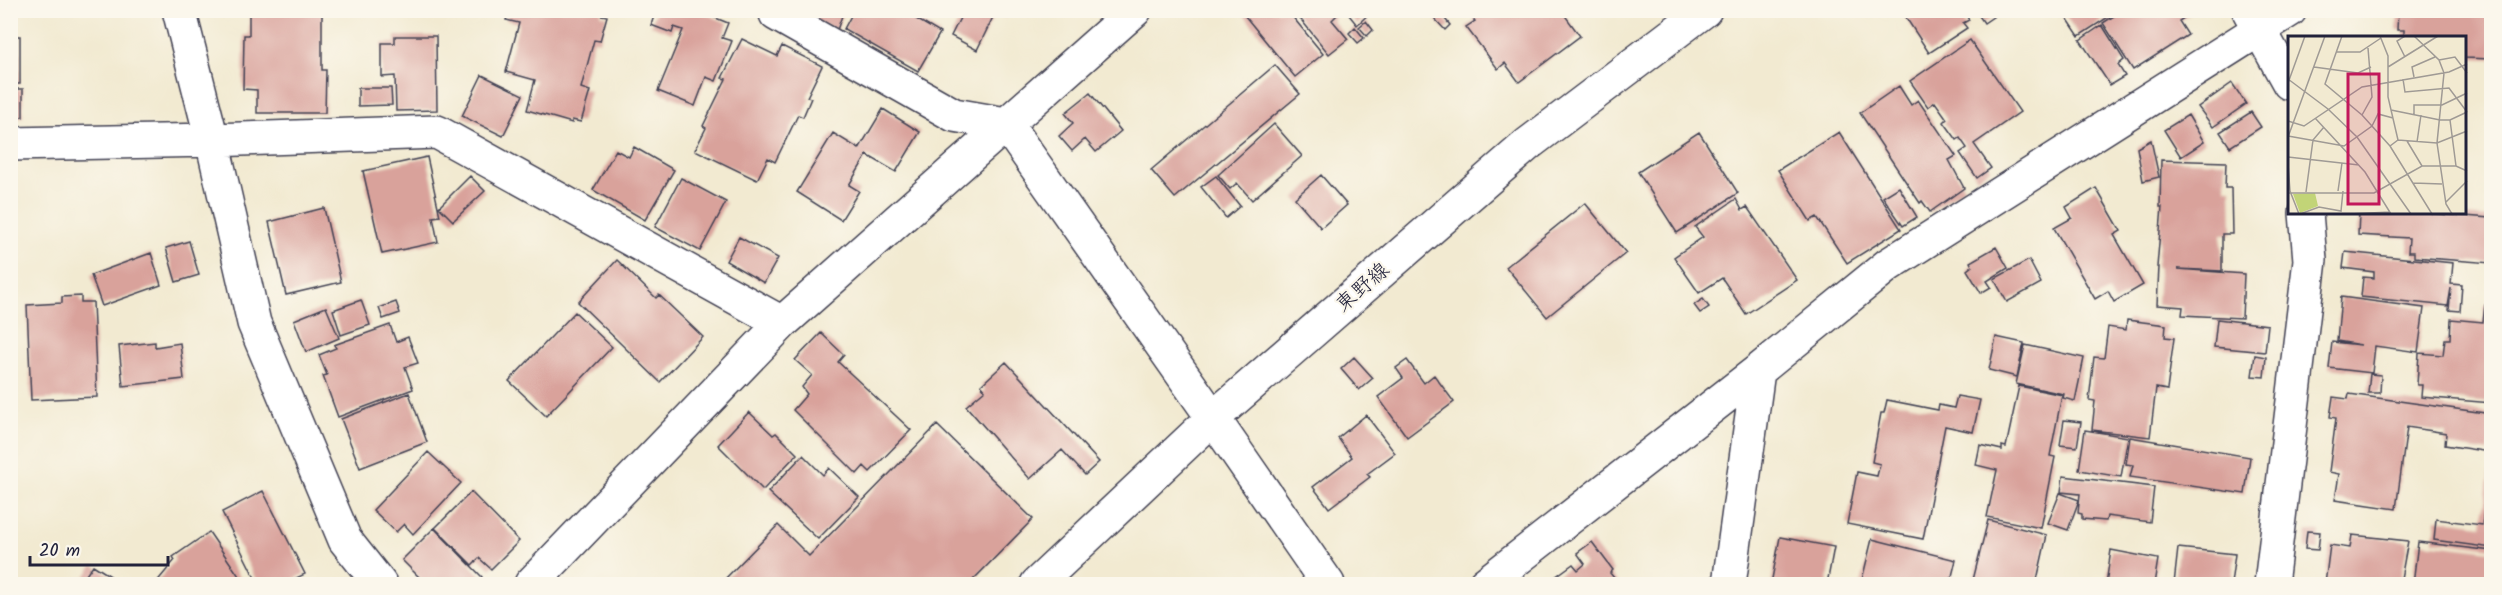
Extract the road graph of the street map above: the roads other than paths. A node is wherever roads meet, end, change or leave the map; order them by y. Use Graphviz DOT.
graph roads {
  1 [pos="179,10"];
  2 [pos="777,10"];
  3 [pos="1135,10"];
  4 [pos="1705,10"];
  5 [pos="2290,10"];
  6 [pos="2254,19"];
  7 [pos="2288,81"];
  8 [pos="1006,124"];
  9 [pos="213,140"];
  10 [pos="10,144"];
  11 [pos="2306,214"];
  12 [pos="782,323"];
  13 [pos="1758,371"];
  14 [pos="1213,418"];
  15 [pos="380,585"];
  16 [pos="531,585"];
  17 [pos="1037,585"];
  18 [pos="1328,585"];
  19 [pos="1485,585"];
  20 [pos="1729,585"];
  21 [pos="2271,585"];
  1 -- 9 [label="street"];
  2 -- 8 [label="street"];
  3 -- 8 [label="street"];
  4 -- 14 [label="street, 東野線"];
  5 -- 6 [label="street"];
  6 -- 7 [label="street"];
  6 -- 13 [label="street"];
  8 -- 12 [label="street"];
  8 -- 14 [label="street"];
  9 -- 10 [label="street"];
  9 -- 12 [label="street"];
  9 -- 15 [label="street"];
  11 -- 21 [label="street"];
  12 -- 16 [label="street"];
  13 -- 19 [label="street"];
  13 -- 20 [label="street"];
  14 -- 17 [label="street, 東野線"];
  14 -- 18 [label="street"];
}
